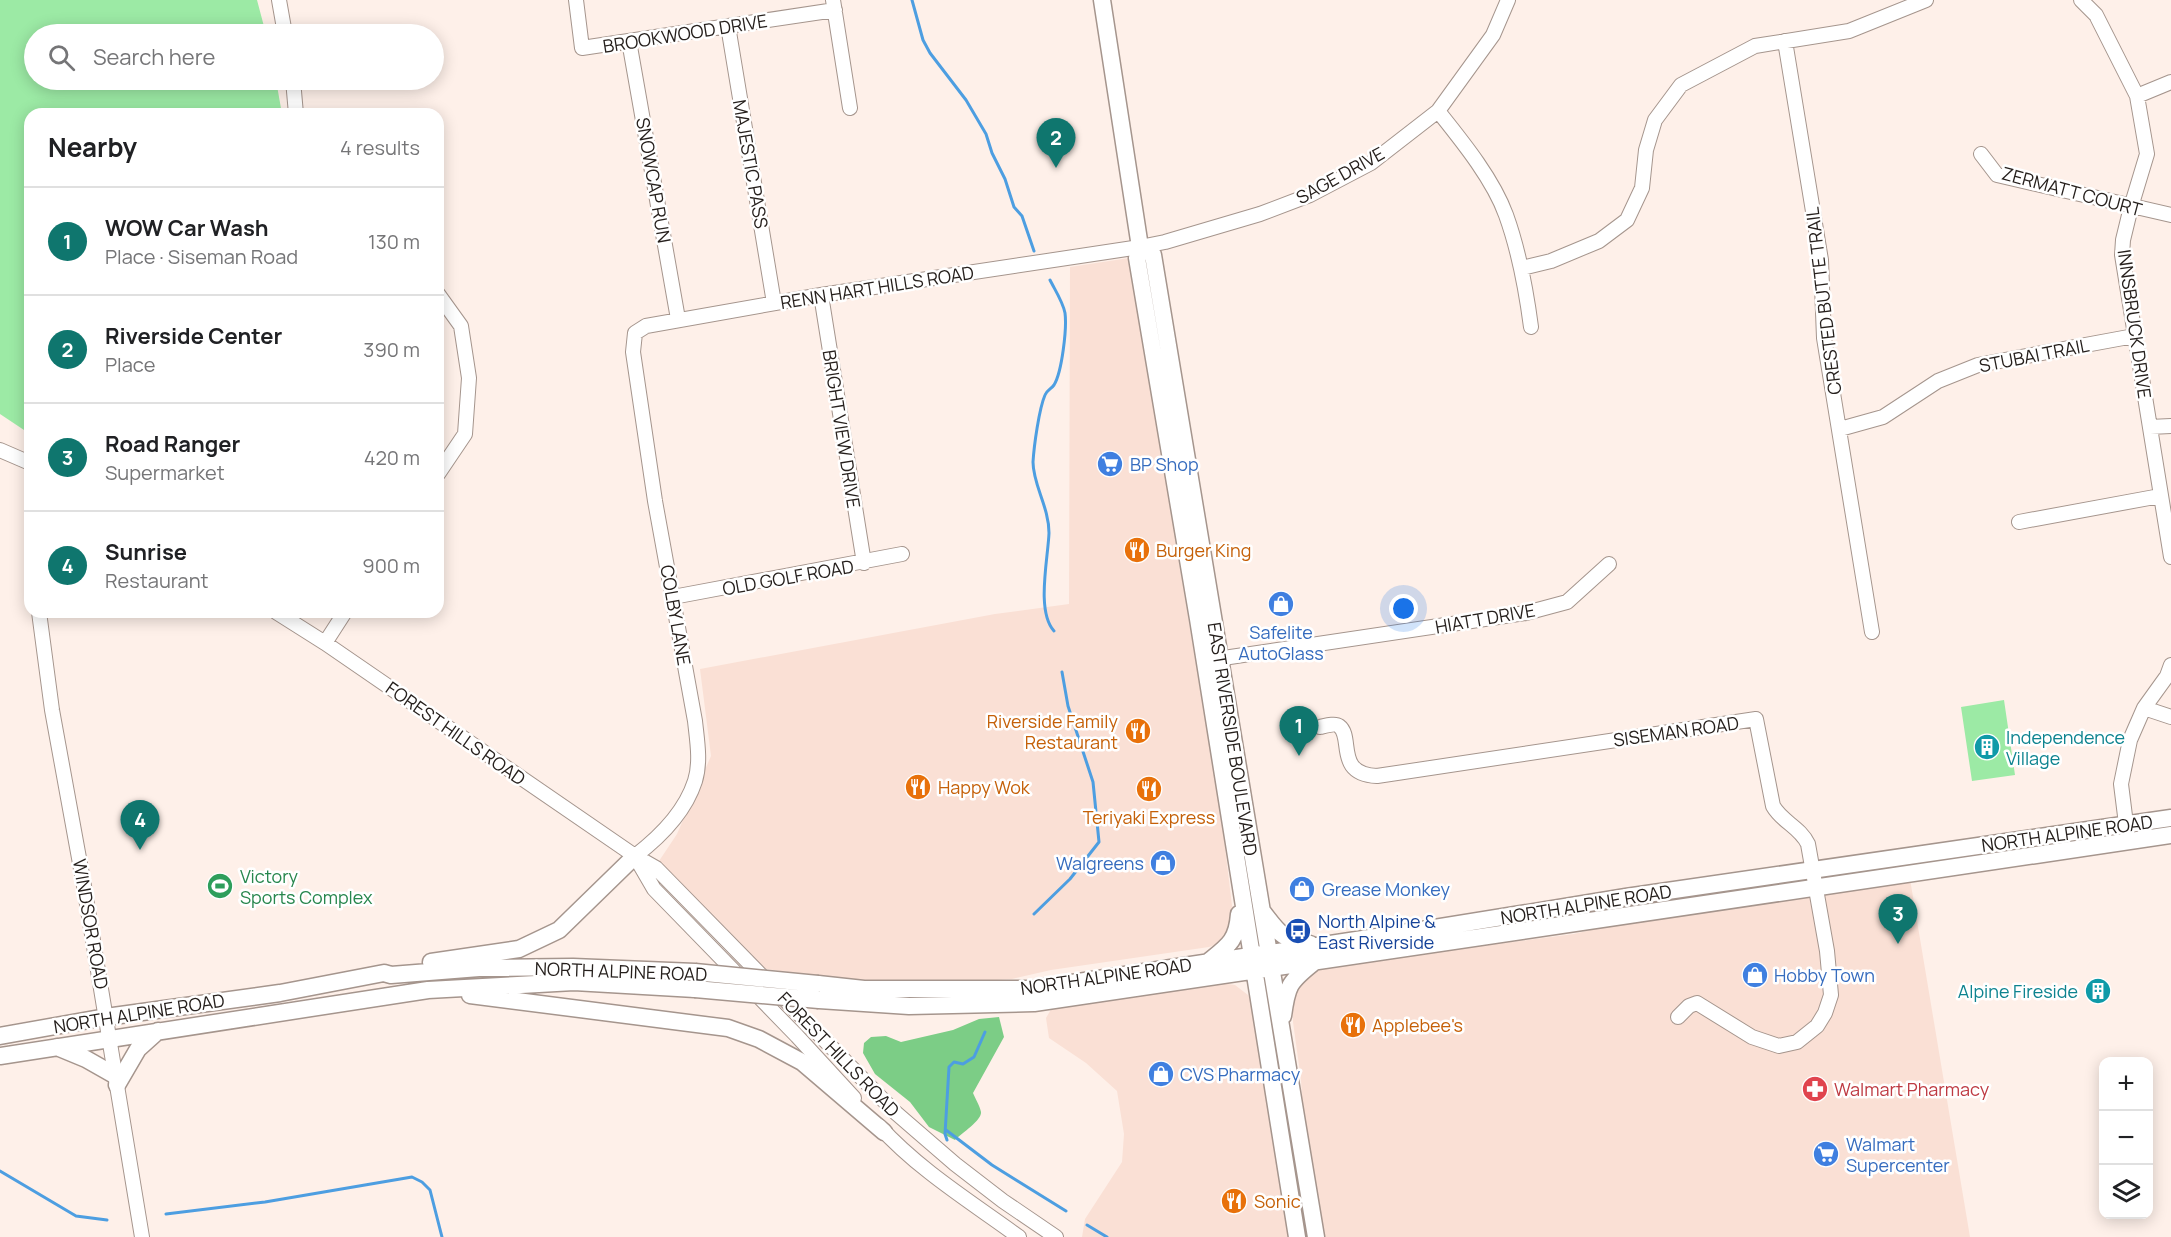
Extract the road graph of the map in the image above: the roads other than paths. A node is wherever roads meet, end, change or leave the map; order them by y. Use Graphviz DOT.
graph roads {
  1 [pos="279,0"];
  2 [pos="576,0"];
  3 [pos="1102,0"];
  4 [pos="1508,0"];
  5 [pos="1926,0"];
  6 [pos="2081,0"];
  7 [pos="834,5"];
  8 [pos="283,24"];
  9 [pos="728,26"];
  10 [pos="629,41"];
  11 [pos="1785,41"];
  12 [pos="2171,82"];
  13 [pos="294,90"];
  14 [pos="2137,96"];
  15 [pos="295,108"];
  16 [pos="850,108"];
  17 [pos="1438,111"];
  18 [pos="1981,154"];
  19 [pos="2131,207"];
  20 [pos="2171,216"];
  21 [pos="1140,247"];
  22 [pos="1522,268"];
  23 [pos="821,295"];
  24 [pos="444,302"];
  25 [pos="774,303"];
  26 [pos="678,320"];
  27 [pos="1531,327"];
  28 [pos="2134,336"];
  29 [pos="633,352"];
  30 [pos="2171,426"];
  31 [pos="2150,427"];
  32 [pos="1840,429"];
  33 [pos="0,450"];
  34 [pos="24,460"];
  35 [pos="444,465"];
  36 [pos="2160,496"];
  37 [pos="2019,522"];
  38 [pos="902,554"];
  39 [pos="2171,557"];
  40 [pos="864,563"];
  41 [pos="1609,564"];
  42 [pos="673,597"];
  43 [pos="40,618"];
  44 [pos="285,618"];
  45 [pos="341,618"];
  46 [pos="1872,632"];
  47 [pos="325,643"];
  48 [pos="1213,660"];
  49 [pos="2171,665"];
  50 [pos="2144,708"];
  51 [pos="2171,717"];
  52 [pos="1320,727"];
  53 [pos="2171,818"];
  54 [pos="2127,832"];
  55 [pos="2171,835"];
  56 [pos="635,856"];
  57 [pos="1813,870"];
  58 [pos="1815,888"];
  59 [pos="1240,892"];
  60 [pos="1261,910"];
  61 [pos="1412,939"];
  62 [pos="1320,945"];
  63 [pos="1269,961"];
  64 [pos="1315,962"];
  65 [pos="1252,963"];
  66 [pos="1210,969"];
  67 [pos="384,973"];
  68 [pos="695,981"];
  69 [pos="428,990"];
  70 [pos="1258,1002"];
  71 [pos="106,1017"];
  72 [pos="1678,1017"];
  73 [pos="158,1031"];
  74 [pos="1281,1032"];
  75 [pos="0,1036"];
  76 [pos="110,1038"];
  77 [pos="56,1047"];
  78 [pos="0,1056"];
  79 [pos="117,1081"];
  80 [pos="884,1132"];
  81 [pos="142,1237"];
  82 [pos="1019,1237"];
  83 [pos="1056,1237"];
  84 [pos="1297,1237"];
  85 [pos="1316,1237"];
  1 -- 8 [label="street"];
  2 -- 10 [label="street, BROOKWOOD DRIVE"];
  3 -- 21 [label="main road, EAST RIVERSIDE BOULEVARD"];
  4 -- 17 [label="street, SAGE DRIVE"];
  5 -- 11 [label="street"];
  6 -- 14 [label="street, INNSBRUCK DRIVE"];
  7 -- 9 [label="street, BROOKWOOD DRIVE"];
  7 -- 16 [label="street"];
  9 -- 10 [label="street, BROOKWOOD DRIVE"];
  9 -- 25 [label="street, MAJESTIC PASS"];
  10 -- 26 [label="street, SNOWCAP RUN"];
  11 -- 22 [label="street"];
  11 -- 32 [label="street, CRESTED BUTTE TRAIL"];
  12 -- 14 [label="street"];
  13 -- 15 [label="street"];
  14 -- 19 [label="street, INNSBRUCK DRIVE"];
  17 -- 21 [label="street, SAGE DRIVE"];
  17 -- 22 [label="street"];
  18 -- 19 [label="street, ZERMATT COURT"];
  19 -- 20 [label="street, ZERMATT COURT"];
  19 -- 28 [label="street, INNSBRUCK DRIVE"];
  21 -- 23 [label="street, RENN HART HILLS ROAD"];
  21 -- 48 [label="main road, EAST RIVERSIDE BOULEVARD"];
  22 -- 27 [label="street"];
  23 -- 25 [label="street, RENN HART HILLS ROAD"];
  23 -- 40 [label="street, BRIGHT VIEW DRIVE"];
  24 -- 35 [label="street"];
  25 -- 26 [label="street, RENN HART HILLS ROAD"];
  26 -- 29 [label="street, RENN HART HILLS ROAD"];
  28 -- 31 [label="street, INNSBRUCK DRIVE"];
  28 -- 32 [label="street, STUBAI TRAIL"];
  29 -- 42 [label="street, COLBY LANE"];
  30 -- 31 [label="street"];
  31 -- 36 [label="street, INNSBRUCK DRIVE"];
  32 -- 46 [label="street, CRESTED BUTTE TRAIL"];
  33 -- 34 [label="street"];
  36 -- 37 [label="street"];
  36 -- 39 [label="street, INNSBRUCK DRIVE"];
  38 -- 40 [label="street, OLD GOLF ROAD"];
  40 -- 42 [label="street, OLD GOLF ROAD"];
  41 -- 48 [label="street, HIATT DRIVE"];
  42 -- 56 [label="street, COLBY LANE"];
  43 -- 71 [label="street, WINDSOR ROAD"];
  44 -- 47 [label="street, FOREST HILLS ROAD"];
  45 -- 47 [label="street"];
  47 -- 56 [label="street, FOREST HILLS ROAD"];
  48 -- 59 [label="main road, EAST RIVERSIDE BOULEVARD"];
  48 -- 60 [label="main road, EAST RIVERSIDE BOULEVARD"];
  49 -- 50 [label="street"];
  50 -- 51 [label="street"];
  50 -- 54 [label="street"];
  52 -- 57 [label="street, SISEMAN ROAD"];
  53 -- 54 [label="main road, NORTH ALPINE ROAD"];
  54 -- 55 [label="main road, NORTH ALPINE ROAD"];
  54 -- 57 [label="main road, NORTH ALPINE ROAD"];
  54 -- 58 [label="main road, NORTH ALPINE ROAD"];
  56 -- 67 [label="main road"];
  56 -- 80 [label="street, FOREST HILLS ROAD"];
  56 -- 83 [label="street, FOREST HILLS ROAD"];
  57 -- 58 [label="street, SISEMAN ROAD"];
  57 -- 61 [label="main road, NORTH ALPINE ROAD"];
  58 -- 61 [label="main road, NORTH ALPINE ROAD"];
  58 -- 72 [label="street, SISEMAN ROAD"];
  59 -- 65 [label="main road, EAST RIVERSIDE BOULEVARD"];
  59 -- 66 [label="main road"];
  60 -- 62 [label="main road"];
  60 -- 63 [label="main road, EAST RIVERSIDE BOULEVARD"];
  61 -- 62 [label="main road, NORTH ALPINE ROAD"];
  61 -- 64 [label="main road, NORTH ALPINE ROAD"];
  62 -- 63 [label="main road, NORTH ALPINE ROAD"];
  63 -- 64 [label="main road, NORTH ALPINE ROAD"];
  63 -- 65 [label="main road, NORTH ALPINE ROAD"];
  63 -- 74 [label="main road, EAST RIVERSIDE BOULEVARD"];
  64 -- 74 [label="main road"];
  65 -- 66 [label="main road, NORTH ALPINE ROAD"];
  65 -- 70 [label="main road, EAST RIVERSIDE BOULEVARD"];
  66 -- 68 [label="main road, NORTH ALPINE ROAD, bridge"];
  66 -- 70 [label="main road"];
  67 -- 68 [label="main road, NORTH ALPINE ROAD"];
  67 -- 71 [label="main road, NORTH ALPINE ROAD"];
  68 -- 69 [label="main road, NORTH ALPINE ROAD"];
  69 -- 73 [label="main road, NORTH ALPINE ROAD"];
  69 -- 80 [label="main road"];
  70 -- 84 [label="main road, EAST RIVERSIDE BOULEVARD"];
  71 -- 75 [label="main road, NORTH ALPINE ROAD"];
  71 -- 76 [label="street, WINDSOR ROAD"];
  73 -- 76 [label="main road, NORTH ALPINE ROAD"];
  73 -- 79 [label="main road"];
  74 -- 85 [label="main road, EAST RIVERSIDE BOULEVARD"];
  76 -- 77 [label="main road, NORTH ALPINE ROAD"];
  76 -- 79 [label="street, WINDSOR ROAD"];
  77 -- 78 [label="main road, NORTH ALPINE ROAD"];
  77 -- 79 [label="main road"];
  79 -- 81 [label="street, WINDSOR ROAD"];
  80 -- 82 [label="street, FOREST HILLS ROAD"];
}
